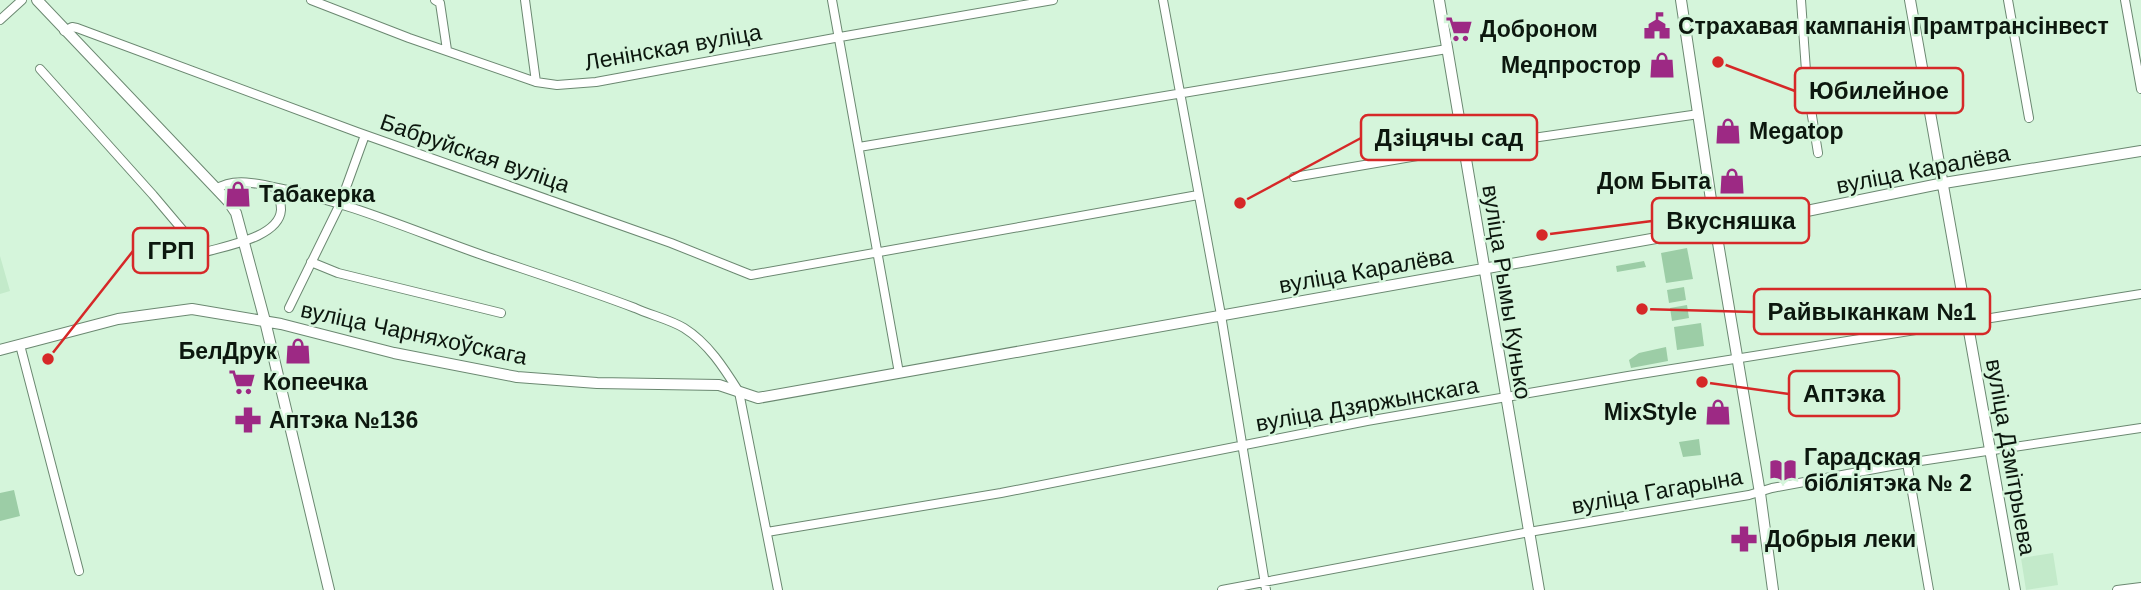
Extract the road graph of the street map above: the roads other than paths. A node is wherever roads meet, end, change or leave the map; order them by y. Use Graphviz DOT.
graph roads {
  1 [pos="22,0"];
  2 [pos="37,0"];
  3 [pos="311,0"];
  4 [pos="435,0"];
  5 [pos="525,0"];
  6 [pos="832,0"];
  7 [pos="1053,0"];
  8 [pos="1163,0"];
  9 [pos="1439,0"];
  10 [pos="1681,0"];
  11 [pos="1801,0"];
  12 [pos="1910,0"];
  13 [pos="2008,0"];
  14 [pos="2125,0"];
  15 [pos="0,20"];
  16 [pos="64,31"];
  17 [pos="840,37"];
  18 [pos="1447,49"];
  19 [pos="447,50"];
  20 [pos="2139,55"];
  21 [pos="40,69"];
  22 [pos="536,82"];
  23 [pos="2141,89"];
  24 [pos="1180,92"];
  25 [pos="1699,114"];
  26 [pos="2029,118"];
  27 [pos="365,135"];
  28 [pos="859,147"];
  29 [pos="1464,148"];
  30 [pos="2141,151"];
  31 [pos="1818,153"];
  32 [pos="1294,177"];
  33 [pos="1944,183"];
  34 [pos="278,188"];
  35 [pos="217,189"];
  36 [pos="1198,195"];
  37 [pos="340,204"];
  38 [pos="1716,226"];
  39 [pos="245,240"];
  40 [pos="878,252"];
  41 [pos="311,262"];
  42 [pos="1483,268"];
  43 [pos="2141,294"];
  44 [pos="289,308"];
  45 [pos="501,313"];
  46 [pos="1221,315"];
  47 [pos="265,321"];
  48 [pos="1969,323"];
  49 [pos="20,345"];
  50 [pos="0,350"];
  51 [pos="1737,359"];
  52 [pos="899,373"];
  53 [pos="597,383"];
  54 [pos="739,392"];
  55 [pos="1505,398"];
  56 [pos="2141,428"];
  57 [pos="1242,447"];
  58 [pos="1991,451"];
  59 [pos="1907,463"];
  60 [pos="1759,493"];
  61 [pos="1529,531"];
  62 [pos="767,532"];
  63 [pos="79,571"];
  64 [pos="1266,586"];
  65 [pos="2141,587"];
  66 [pos="329,590"];
  67 [pos="778,590"];
  68 [pos="1222,590"];
  69 [pos="1539,590"];
  70 [pos="1773,590"];
  71 [pos="1929,590"];
  72 [pos="2015,590"];
  73 [pos="2117,590"];
  1 -- 15 [label="street"];
  2 -- 16 [label="street, вуліца Чарняхоўскага"];
  3 -- 19 [label="street, Ленінская вуліца"];
  4 -- 19 [label="street"];
  5 -- 22 [label="street"];
  6 -- 17 [label="street"];
  7 -- 17 [label="street, Ленінская вуліца"];
  8 -- 24 [label="street"];
  9 -- 18 [label="street, вуліца Рымы Кунько"];
  10 -- 25 [label="street"];
  11 -- 31 [label="street"];
  12 -- 33 [label="street, вуліца Дзмітрыева"];
  13 -- 26 [label="street"];
  14 -- 20 [label="street"];
  16 -- 27 [label="street, Бабруйская вуліца"];
  16 -- 35 [label="street, вуліца Чарняхоўскага"];
  17 -- 22 [label="street, Ленінская вуліца"];
  17 -- 28 [label="street"];
  18 -- 24 [label="street"];
  18 -- 29 [label="street, вуліца Рымы Кунько"];
  19 -- 22 [label="street, Ленінская вуліца"];
  20 -- 23 [label="street"];
  21 -- 39 [label="street"];
  24 -- 28 [label="street"];
  24 -- 36 [label="street"];
  25 -- 29 [label="street"];
  25 -- 38 [label="street"];
  27 -- 37 [label="street"];
  27 -- 40 [label="street, Бабруйская вуліца"];
  28 -- 40 [label="street"];
  29 -- 32 [label="street"];
  29 -- 42 [label="street, вуліца Рымы Кунько"];
  30 -- 33 [label="street, вуліца Каралёва"];
  33 -- 38 [label="street, вуліца Каралёва"];
  33 -- 48 [label="street, вуліца Дзмітрыева"];
  34 -- 35 [label="street"];
  34 -- 37 [label="street"];
  34 -- 39 [label="street"];
  35 -- 39 [label="street, вуліца Чарняхоўскага"];
  36 -- 40 [label="street, Бабруйская вуліца"];
  36 -- 46 [label="street"];
  37 -- 41 [label="street"];
  37 -- 54 [label="street"];
  38 -- 42 [label="street, вуліца Каралёва"];
  38 -- 51 [label="street"];
  39 -- 47 [label="street, вуліца Чарняхоўскага"];
  40 -- 52 [label="street"];
  41 -- 44 [label="street"];
  41 -- 45 [label="street, вуліца Чарняхоўскага"];
  42 -- 46 [label="street, вуліца Каралёва"];
  42 -- 55 [label="street, вуліца Рымы Кунько"];
  43 -- 48 [label="street, вуліца Дзяржынскага"];
  46 -- 52 [label="street, вуліца Каралёва"];
  46 -- 57 [label="street"];
  47 -- 49 [label="street, вуліца Чарняхоўскага"];
  47 -- 53 [label="street, вуліца Чарняхоўскага"];
  47 -- 66 [label="street"];
  48 -- 51 [label="street, вуліца Дзяржынскага"];
  48 -- 58 [label="street, вуліца Дзмітрыева"];
  49 -- 50 [label="street, вуліца Чарняхоўскага"];
  49 -- 63 [label="street"];
  51 -- 55 [label="street, вуліца Дзяржынскага"];
  51 -- 60 [label="street"];
  52 -- 54 [label="street, вуліца Каралёва"];
  53 -- 54 [label="street, вуліца Каралёва"];
  54 -- 62 [label="street"];
  55 -- 57 [label="street, вуліца Дзяржынскага"];
  55 -- 61 [label="street, вуліца Рымы Кунько"];
  56 -- 58 [label="street, вуліца Гагарына"];
  57 -- 62 [label="street, вуліца Дзяржынскага"];
  57 -- 64 [label="street"];
  58 -- 59 [label="street, вуліца Гагарына"];
  58 -- 72 [label="street, вуліца Дзмітрыева"];
  59 -- 60 [label="street, вуліца Гагарына"];
  59 -- 71 [label="street"];
  60 -- 61 [label="street, вуліца Гагарына"];
  60 -- 70 [label="street"];
  61 -- 64 [label="street, вуліца Гагарына"];
  61 -- 69 [label="street, вуліца Рымы Кунько"];
  62 -- 67 [label="street"];
  64 -- 68 [label="street, вуліца Гагарына"];
  65 -- 73 [label="street"];
}
